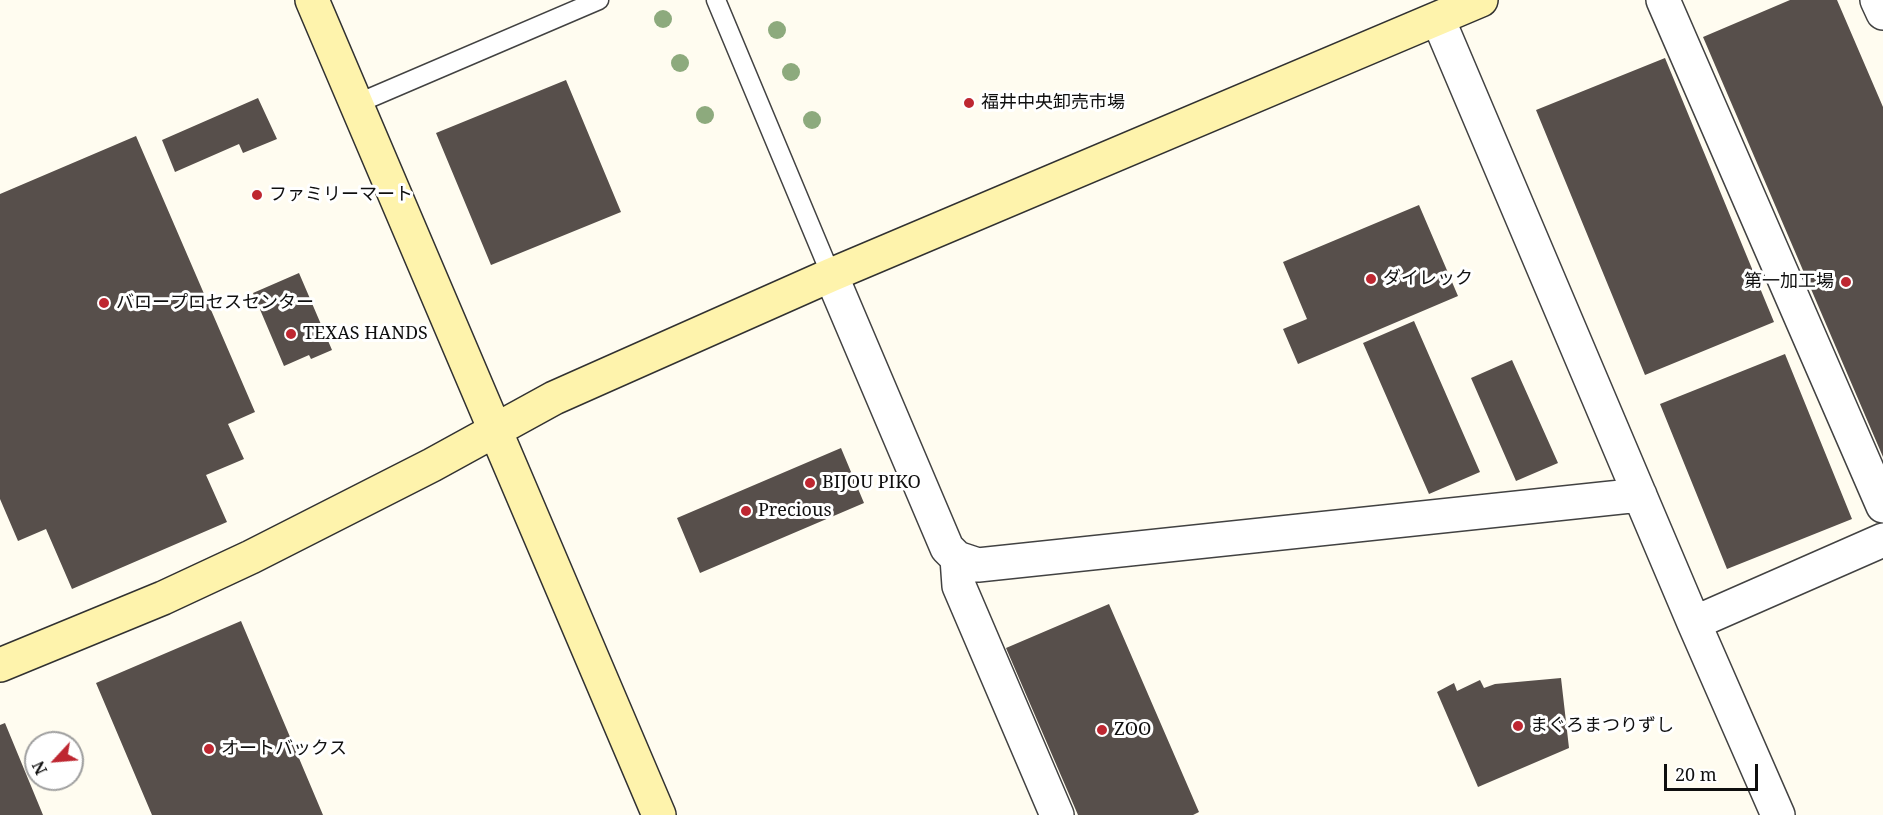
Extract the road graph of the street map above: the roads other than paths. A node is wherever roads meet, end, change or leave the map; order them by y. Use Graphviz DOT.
graph roads {
  1 [pos="312,0"];
  2 [pos="599,0"];
  3 [pos="716,0"];
  4 [pos="1480,0"];
  5 [pos="1663,0"];
  6 [pos="1877,0"];
  7 [pos="1883,13"];
  8 [pos="1438,19"];
  9 [pos="356,104"];
  10 [pos="831,275"];
  11 [pos="495,430"];
  12 [pos="1640,495"];
  13 [pos="1883,506"];
  14 [pos="1883,540"];
  15 [pos="957,558"];
  16 [pos="1694,623"];
  17 [pos="0,665"];
  18 [pos="659,815"];
  19 [pos="1057,815"];
  20 [pos="1778,815"];
  1 -- 9 [label="street"];
  2 -- 9 [label="lane"];
  3 -- 10 [label="lane"];
  4 -- 8 [label="street"];
  5 -- 13 [label="street"];
  6 -- 7 [label="street"];
  8 -- 10 [label="street"];
  8 -- 12 [label="street"];
  9 -- 11 [label="street"];
  10 -- 11 [label="street"];
  10 -- 15 [label="street"];
  11 -- 17 [label="street"];
  11 -- 18 [label="street"];
  12 -- 15 [label="street"];
  12 -- 16 [label="street"];
  14 -- 16 [label="street"];
  15 -- 19 [label="street"];
  16 -- 20 [label="street"];
}
